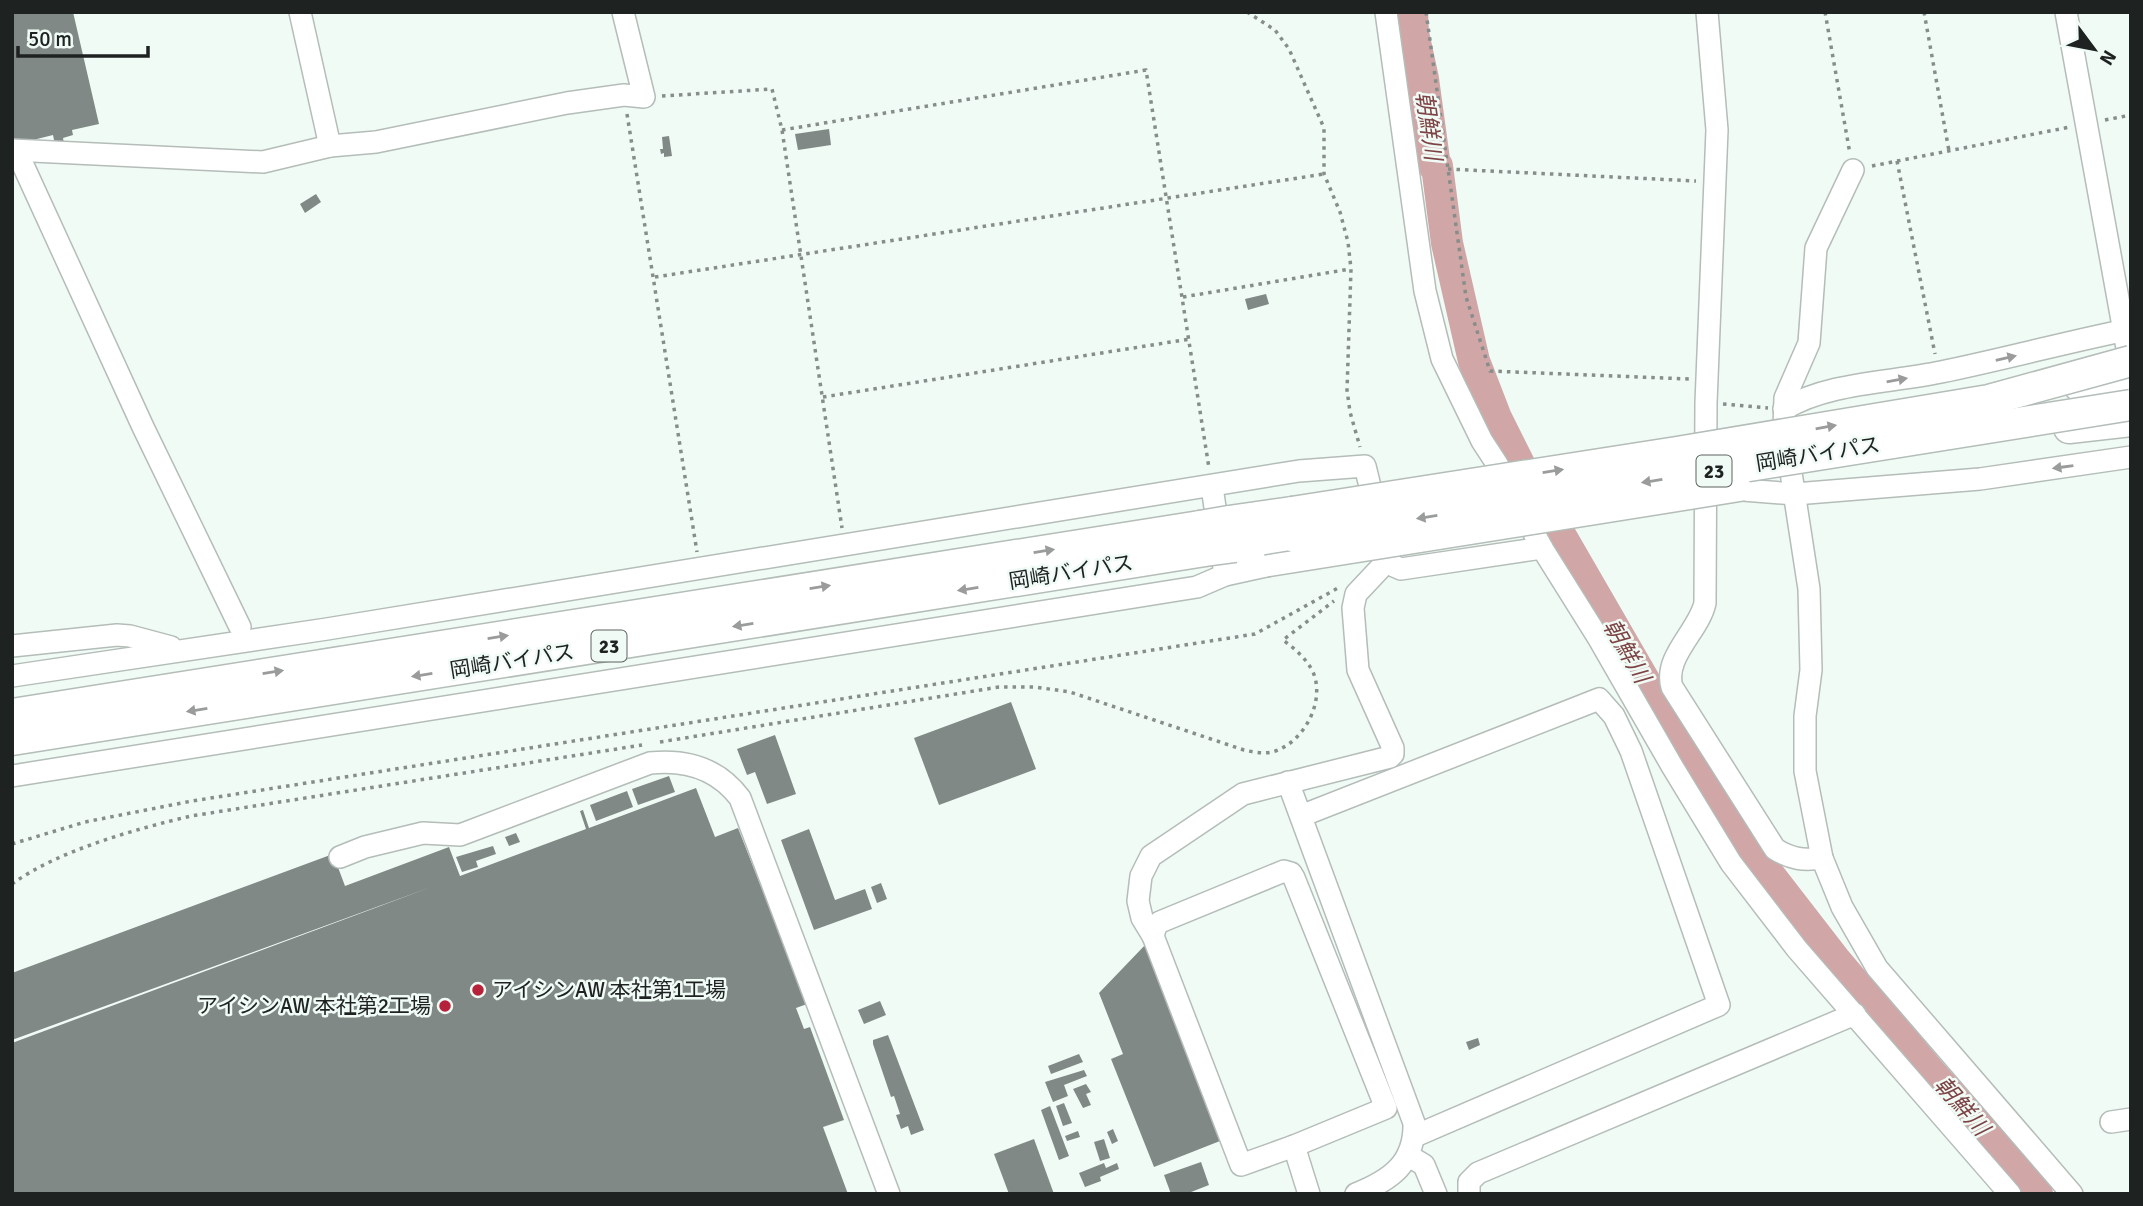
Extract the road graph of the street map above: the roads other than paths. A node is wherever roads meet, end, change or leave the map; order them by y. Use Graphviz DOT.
graph roads {
  1 [pos="300,12"];
  2 [pos="623,12"];
  3 [pos="1386,12"];
  4 [pos="1707,12"];
  5 [pos="2066,12"];
  6 [pos="330,146"];
  7 [pos="14,151"];
  8 [pos="1853,170"];
  9 [pos="2127,330"];
  10 [pos="2131,361"];
  11 [pos="2131,370"];
  12 [pos="2131,378"];
  13 [pos="1989,400"];
  14 [pos="2131,405"];
  15 [pos="1784,409"];
  16 [pos="2131,421"];
  17 [pos="1877,445"];
  18 [pos="2131,457"];
  19 [pos="1212,486"];
  20 [pos="1795,494"];
  21 [pos="1294,525"];
  22 [pos="845,544"];
  23 [pos="1219,544"];
  24 [pos="1542,548"];
  25 [pos="1388,560"];
  26 [pos="849,570"];
  27 [pos="240,627"];
  28 [pos="12,646"];
  29 [pos="180,650"];
  30 [pos="12,676"];
  31 [pos="205,683"];
  32 [pos="12,698"];
  33 [pos="12,714"];
  34 [pos="115,723"];
  35 [pos="12,740"];
  36 [pos="12,752"];
  37 [pos="12,776"];
  38 [pos="1288,782"];
  39 [pos="1301,816"];
  40 [pos="340,857"];
  41 [pos="1822,858"];
  42 [pos="1153,936"];
  43 [pos="1854,1014"];
  44 [pos="1294,1146"];
  45 [pos="1412,1146"];
  46 [pos="889,1194"];
  47 [pos="1309,1194"];
  48 [pos="1356,1194"];
  49 [pos="1436,1194"];
  50 [pos="1469,1194"];
  51 [pos="2010,1194"];
  52 [pos="2072,1194"];
  1 -- 6 [label="street"];
  2 -- 6 [label="street"];
  3 -- 24 [label="street"];
  4 -- 41 [label="street"];
  5 -- 9 [label="street"];
  6 -- 7 [label="street"];
  7 -- 27 [label="street"];
  8 -- 15 [label="street"];
  9 -- 11 [label="street"];
  15 -- 9 [label="street, one-way"];
  10 -- 13 [label="highway, 23, bridge"];
  12 -- 13 [label="highway, 23, bridge"];
  21 -- 13 [label="highway, 岡崎バイパス / 23, one-way, bridge"];
  14 -- 17 [label="highway, 岡崎バイパス / 23, bridge"];
  15 -- 20 [label="street"];
  16 -- 17 [label="highway, 23, bridge"];
  17 -- 21 [label="highway, 岡崎バイパス / 23, one-way, bridge"];
  18 -- 20 [label="street, one-way"];
  19 -- 22 [label="street"];
  19 -- 23 [label="street"];
  19 -- 25 [label="street"];
  20 -- 23 [label="street, bridge"];
  20 -- 41 [label="street"];
  21 -- 23 [label="highway, 岡崎バイパス / 23"];
  22 -- 26 [label="street"];
  22 -- 29 [label="street"];
  31 -- 23 [label="highway, 岡崎バイパス / 23, one-way"];
  23 -- 34 [label="highway, 岡崎バイパス / 23, one-way"];
  23 -- 37 [label="street"];
  24 -- 25 [label="street"];
  24 -- 43 [label="street"];
  25 -- 38 [label="street"];
  28 -- 29 [label="street"];
  29 -- 30 [label="street"];
  31 -- 32 [label="highway, 23"];
  31 -- 33 [label="highway, 岡崎バイパス / 23"];
  34 -- 35 [label="highway, 岡崎バイパス / 23"];
  34 -- 36 [label="highway, 23"];
  38 -- 39 [label="street"];
  38 -- 42 [label="street"];
  39 -- 45 [label="street"];
  39 -- 45 [label="street"];
  40 -- 46 [label="street"];
  41 -- 52 [label="street"];
  42 -- 44 [label="street"];
  42 -- 44 [label="street"];
  43 -- 50 [label="street"];
  43 -- 51 [label="street"];
  44 -- 47 [label="street"];
  45 -- 48 [label="street"];
  45 -- 49 [label="street"];
}
